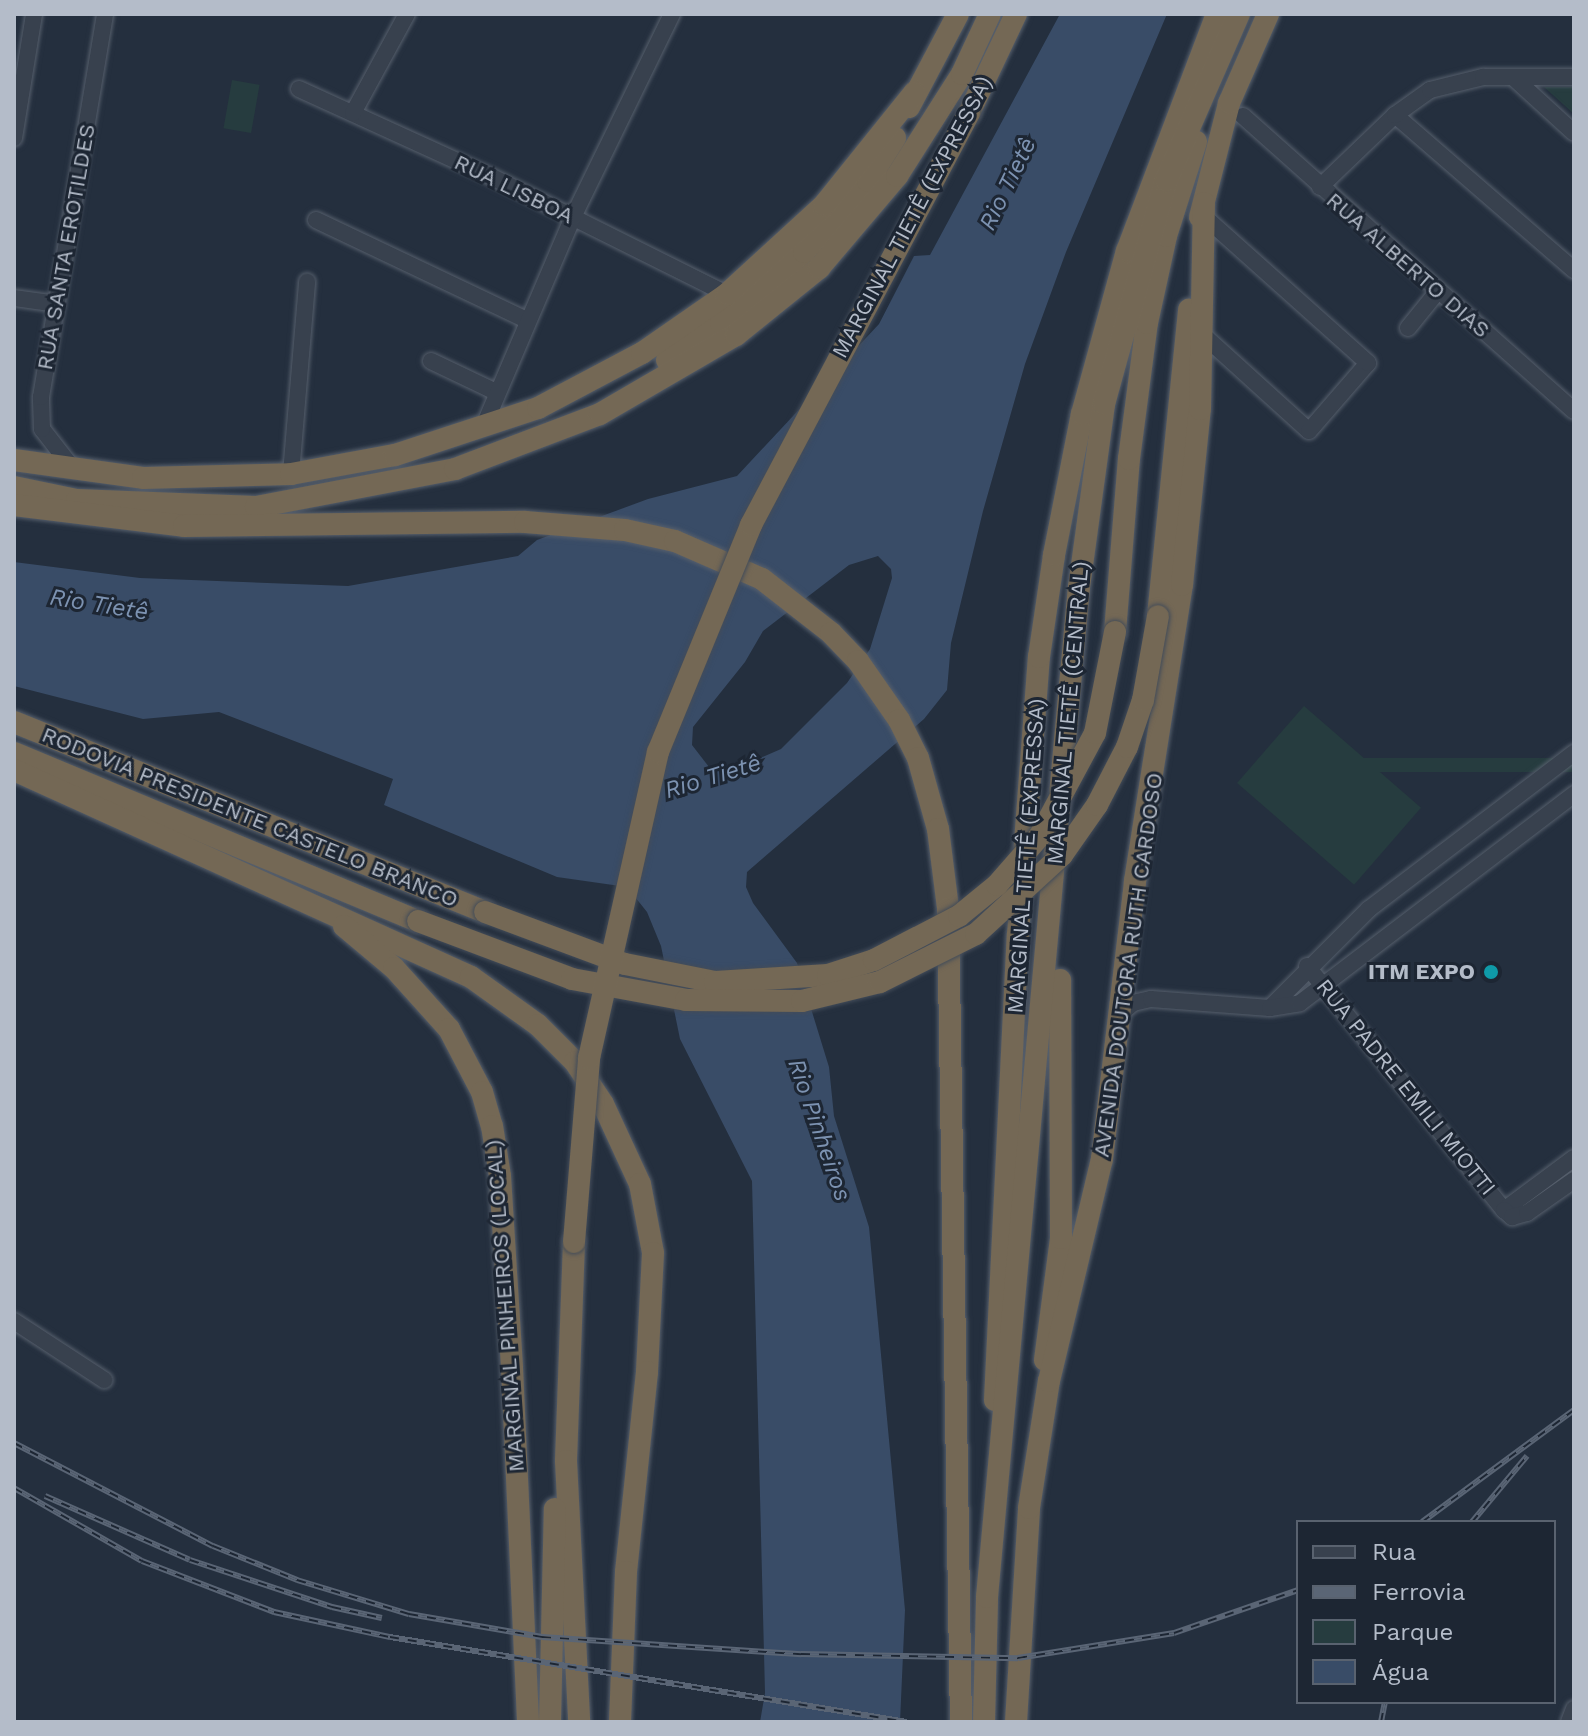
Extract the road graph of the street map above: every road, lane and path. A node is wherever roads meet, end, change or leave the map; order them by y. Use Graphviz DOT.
graph roads {
  1 [pos="34,14"];
  2 [pos="105,14"];
  3 [pos="407,14"];
  4 [pos="672,14"];
  5 [pos="958,14"];
  6 [pos="990,14"];
  7 [pos="1016,14"];
  8 [pos="1217,14"];
  9 [pos="1239,14"];
  10 [pos="1268,14"];
  11 [pos="1574,77"];
  12 [pos="1514,78"];
  13 [pos="1206,87"];
  14 [pos="299,89"];
  15 [pos="914,93"];
  16 [pos="353,113"];
  17 [pos="1395,115"];
  18 [pos="1243,116"];
  19 [pos="1574,133"];
  20 [pos="14,138"];
  21 [pos="1320,187"];
  22 [pos="1205,210"];
  23 [pos="573,217"];
  24 [pos="316,220"];
  25 [pos="1241,252"];
  26 [pos="1205,259"];
  27 [pos="1574,270"];
  28 [pos="307,282"];
  29 [pos="1438,291"];
  30 [pos="727,294"];
  31 [pos="14,298"];
  32 [pos="57,304"];
  33 [pos="527,320"];
  34 [pos="1408,328"];
  35 [pos="1202,334"];
  36 [pos="431,361"];
  37 [pos="1231,363"];
  38 [pos="1200,380"];
  39 [pos="496,392"];
  40 [pos="1572,405"];
  41 [pos="483,428"];
  42 [pos="546,434"];
  43 [pos="14,460"];
  44 [pos="74,470"];
  45 [pos="291,474"];
  46 [pos="14,487"];
  47 [pos="14,505"];
  48 [pos="1070,698"];
  49 [pos="14,722"];
  50 [pos="14,753"];
  51 [pos="1574,753"];
  52 [pos="14,770"];
  53 [pos="1574,794"];
  54 [pos="321,907"];
  55 [pos="1334,938"];
  56 [pos="1358,959"];
  57 [pos="1307,966"];
  58 [pos="1125,972"];
  59 [pos="1327,986"];
  60 [pos="1168,999"];
  61 [pos="1270,1008"];
  62 [pos="1120,1014"];
  63 [pos="1574,1158"];
  64 [pos="1574,1180"];
  65 [pos="1504,1210"];
  66 [pos="14,1321"];
  67 [pos="104,1380"];
  68 [pos="1049,1381"];
  69 [pos="1003,1436"];
  70 [pos="566,1461"];
  71 [pos="1574,1709"];
  72 [pos="528,1722"];
  73 [pos="550,1722"];
  74 [pos="579,1722"];
  75 [pos="620,1722"];
  76 [pos="961,1722"];
  77 [pos="984,1722"];
  78 [pos="1016,1722"];
  79 [pos="1569,1722"];
  1 -- 20 [label="street"];
  2 -- 32 [label="street, RUA SANTA EROTILDES"];
  3 -- 16 [label="street"];
  4 -- 23 [label="street"];
  5 -- 15 [label="highway"];
  6 -- 42 [label="highway"];
  7 -- 70 [label="highway, MARGINAL TIETÊ (EXPRESSA), bridge"];
  8 -- 69 [label="highway, MARGINAL TIETÊ (EXPRESSA)"];
  9 -- 13 [label="highway, MARGINAL TIETÊ (CENTRAL)"];
  10 -- 22 [label="highway"];
  11 -- 12 [label="street"];
  12 -- 17 [label="street"];
  12 -- 19 [label="street"];
  13 -- 48 [label="highway, MARGINAL TIETÊ (CENTRAL)"];
  13 -- 49 [label="highway, RODOVIA PRESIDENTE CASTELO BRANCO, bridge"];
  14 -- 16 [label="street, RUA LISBOA"];
  15 -- 30 [label="highway"];
  15 -- 42 [label="highway"];
  16 -- 23 [label="street, RUA LISBOA"];
  17 -- 21 [label="street"];
  17 -- 27 [label="street"];
  18 -- 21 [label="street, RUA ALBERTO DIAS"];
  21 -- 29 [label="street, RUA ALBERTO DIAS"];
  22 -- 25 [label="street"];
  22 -- 26 [label="highway, AVENIDA DOUTORA RUTH CARDOSO"];
  22 -- 50 [label="highway, bridge"];
  23 -- 30 [label="street, RUA LISBOA"];
  23 -- 33 [label="street"];
  24 -- 33 [label="street"];
  25 -- 26 [label="street"];
  25 -- 37 [label="street"];
  26 -- 35 [label="highway, AVENIDA DOUTORA RUTH CARDOSO"];
  28 -- 45 [label="street"];
  29 -- 34 [label="street"];
  29 -- 40 [label="street, RUA ALBERTO DIAS"];
  30 -- 41 [label="highway"];
  31 -- 32 [label="street"];
  32 -- 44 [label="street, RUA SANTA EROTILDES"];
  33 -- 39 [label="street"];
  35 -- 37 [label="street"];
  35 -- 38 [label="highway, AVENIDA DOUTORA RUTH CARDOSO"];
  36 -- 39 [label="street"];
  37 -- 38 [label="street"];
  38 -- 58 [label="highway, AVENIDA DOUTORA RUTH CARDOSO"];
  39 -- 41 [label="street"];
  41 -- 45 [label="highway"];
  42 -- 46 [label="highway"];
  43 -- 44 [label="highway"];
  44 -- 45 [label="highway"];
  47 -- 76 [label="highway"];
  48 -- 68 [label="highway"];
  48 -- 69 [label="highway, MARGINAL TIETÊ (CENTRAL)"];
  51 -- 55 [label="street"];
  52 -- 54 [label="highway"];
  53 -- 56 [label="street"];
  54 -- 72 [label="highway, MARGINAL PINHEIROS (LOCAL)"];
  54 -- 75 [label="highway"];
  55 -- 56 [label="street"];
  55 -- 57 [label="street"];
  56 -- 59 [label="street"];
  57 -- 59 [label="street, RUA PADRE EMILI MIOTTI"];
  57 -- 61 [label="street"];
  58 -- 60 [label="street"];
  58 -- 62 [label="highway, AVENIDA DOUTORA RUTH CARDOSO"];
  59 -- 61 [label="street"];
  59 -- 65 [label="street, RUA PADRE EMILI MIOTTI"];
  60 -- 61 [label="street"];
  60 -- 62 [label="street"];
  62 -- 68 [label="highway, AVENIDA DOUTORA RUTH CARDOSO"];
  63 -- 65 [label="street"];
  64 -- 65 [label="street"];
  66 -- 67 [label="street"];
  68 -- 78 [label="highway, AVENIDA DOUTORA RUTH CARDOSO"];
  69 -- 77 [label="highway, MARGINAL TIETÊ (EXPRESSA)"];
  70 -- 73 [label="highway"];
  70 -- 74 [label="highway"];
  71 -- 79 [label="street"];
}
